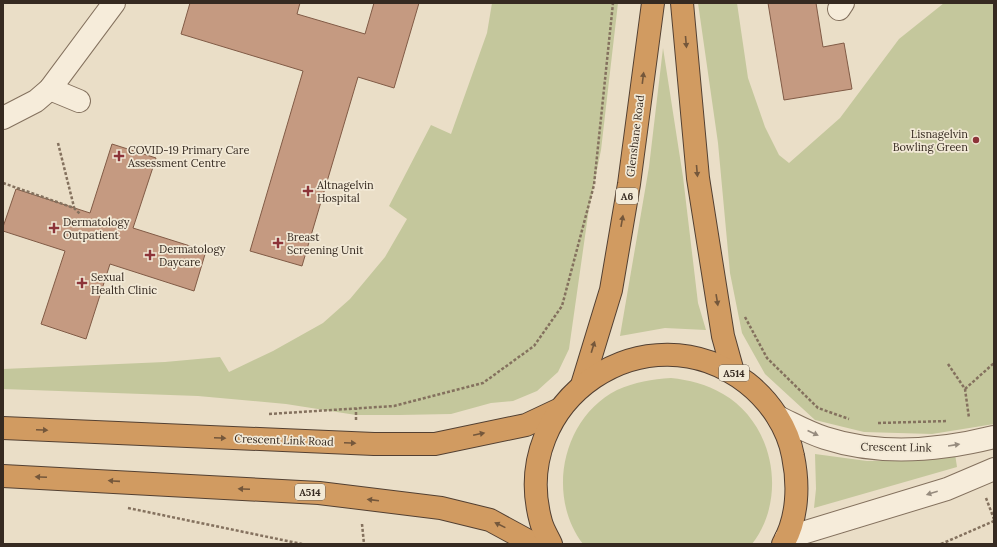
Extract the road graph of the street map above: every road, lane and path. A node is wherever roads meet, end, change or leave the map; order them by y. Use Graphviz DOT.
graph roads {
  1 [pos="114,3"];
  2 [pos="613,3"];
  3 [pos="652,3"];
  4 [pos="682,3"];
  5 [pos="50,88"];
  6 [pos="78,100"];
  7 [pos="3,118"];
  8 [pos="58,143"];
  9 [pos="3,183"];
  10 [pos="74,208"];
  11 [pos="80,214"];
  12 [pos="744,315"];
  13 [pos="948,364"];
  14 [pos="994,364"];
  15 [pos="733,372"];
  16 [pos="582,385"];
  17 [pos="965,389"];
  18 [pos="356,408"];
  19 [pos="560,409"];
  20 [pos="778,417"];
  21 [pos="851,419"];
  22 [pos="954,420"];
  23 [pos="962,420"];
  24 [pos="872,423"];
  25 [pos="3,428"];
  26 [pos="994,437"];
  27 [pos="994,469"];
  28 [pos="3,476"];
  29 [pos="985,496"];
  30 [pos="124,507"];
  31 [pos="994,520"];
  32 [pos="362,524"];
  33 [pos="784,541"];
  34 [pos="302,544"];
  35 [pos="364,544"];
  36 [pos="534,544"];
  37 [pos="551,544"];
  38 [pos="941,544"];
  1 -- 5 [label="street"];
  2 -- 18 [label="path"];
  16 -- 3 [label="highway, Glenshane Road / A6, one-way"];
  4 -- 15 [label="highway, one-way"];
  5 -- 6 [label="street"];
  5 -- 7 [label="street"];
  8 -- 10 [label="path"];
  9 -- 10 [label="path"];
  10 -- 11 [label="path"];
  12 -- 21 [label="path"];
  13 -- 17 [label="path"];
  14 -- 17 [label="path"];
  15 -- 16 [label="highway, A514"];
  15 -- 20 [label="highway, A514"];
  16 -- 19 [label="highway, A514"];
  17 -- 23 [label="path"];
  25 -- 19 [label="highway, Crescent Link Road / A514, one-way"];
  19 -- 37 [label="highway, A514"];
  20 -- 26 [label="street, Crescent Link, one-way"];
  20 -- 33 [label="highway, A514"];
  22 -- 24 [label="path"];
  27 -- 33 [label="street, one-way"];
  36 -- 28 [label="highway, A514, one-way"];
  29 -- 31 [label="path"];
  30 -- 34 [label="path"];
  31 -- 38 [label="path"];
  32 -- 35 [label="path"];
}
